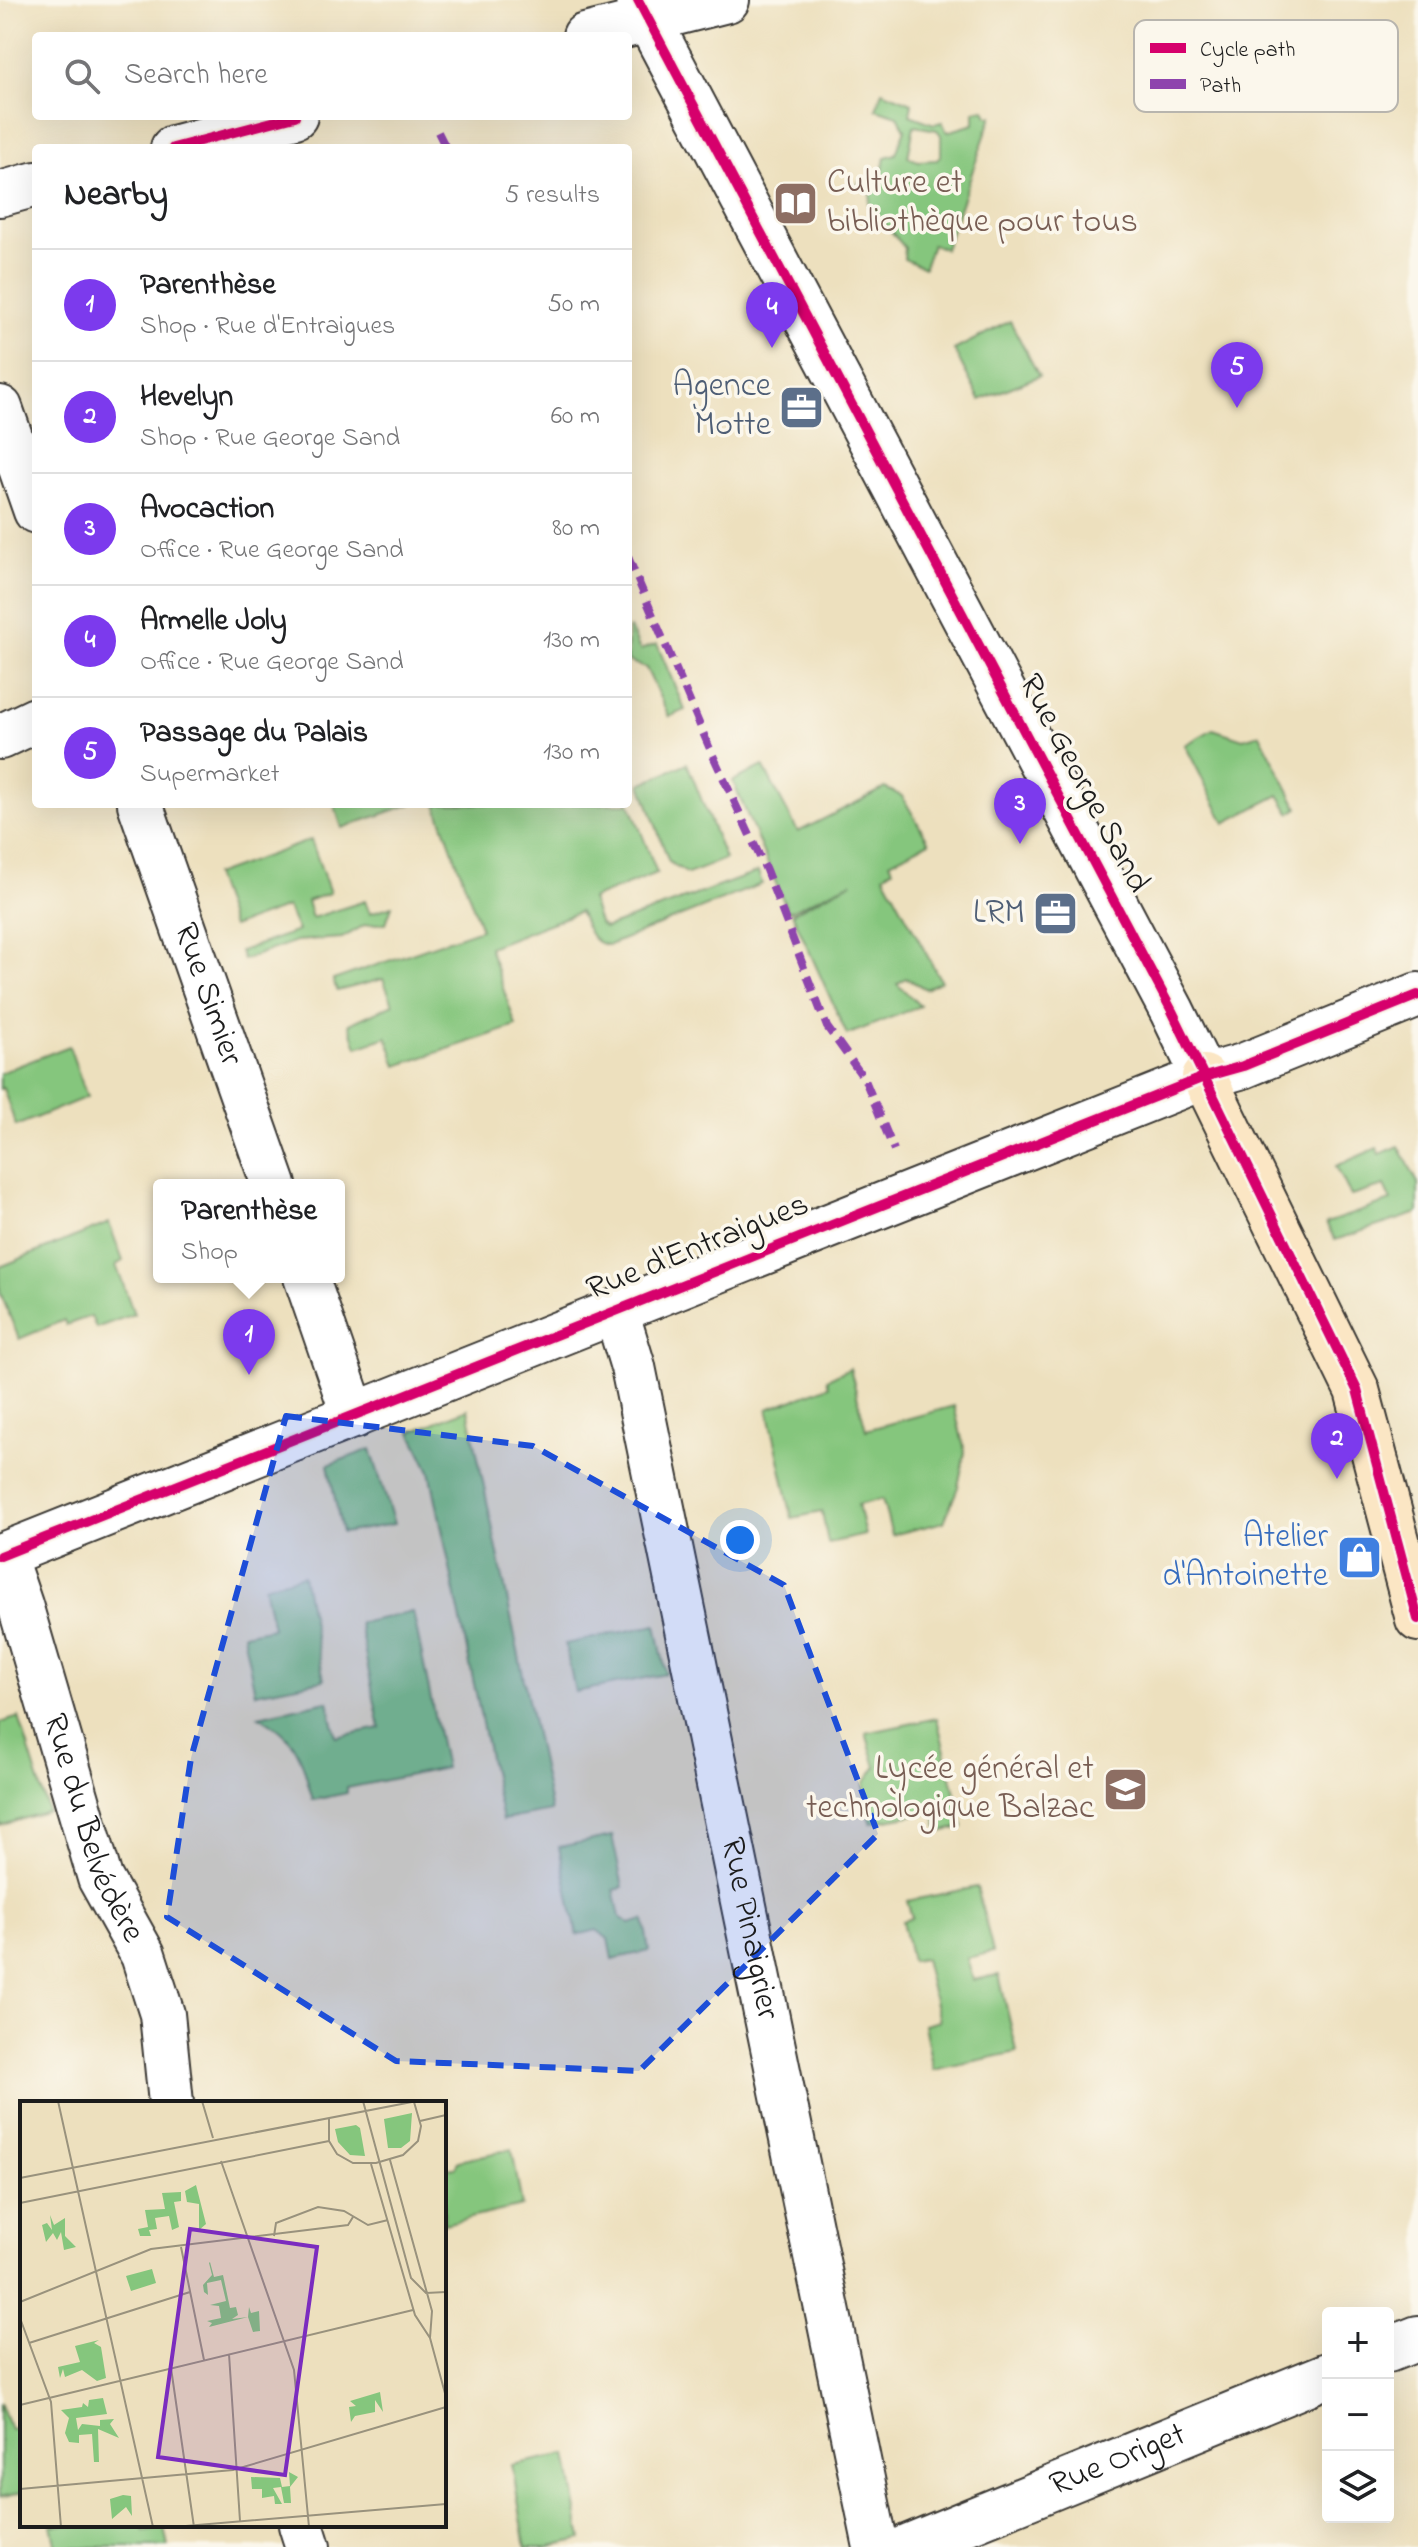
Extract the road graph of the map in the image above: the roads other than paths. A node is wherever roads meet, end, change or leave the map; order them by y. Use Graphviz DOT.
graph roads {
  1 [pos="727,0"];
  2 [pos="643,10"];
  3 [pos="594,32"];
  4 [pos="280,120"];
  5 [pos="188,144"];
  6 [pos="32,185"];
  7 [pos="0,194"];
  8 [pos="0,408"];
  9 [pos="32,500"];
  10 [pos="32,722"];
  11 [pos="0,737"];
  12 [pos="141,808"];
  13 [pos="1418,995"];
  14 [pos="1204,1077"];
  15 [pos="272,1179"];
  16 [pos="308,1283"];
  17 [pos="616,1311"];
  18 [pos="354,1416"];
  19 [pos="2,1556"];
  20 [pos="1418,1619"];
  21 [pos="171,2101"];
  22 [pos="1418,2338"];
  23 [pos="1394,2348"];
  24 [pos="1322,2377"];
  25 [pos="302,2527"];
  26 [pos="308,2547"];
  27 [pos="876,2547"];
  28 [pos="907,2547"];
  1 -- 2 [label="street"];
  2 -- 3 [label="street"];
  2 -- 14 [label="street, Rue George Sand"];
  4 -- 5 [label="street"];
  6 -- 7 [label="street"];
  8 -- 9 [label="street"];
  10 -- 11 [label="street"];
  12 -- 15 [label="street, Rue Simier"];
  13 -- 14 [label="street, Rue d'Entraigues"];
  14 -- 17 [label="street, Rue d'Entraigues"];
  14 -- 20 [label="street, Rue George Sand"];
  16 -- 18 [label="street"];
  17 -- 18 [label="street, Rue d'Entraigues"];
  17 -- 27 [label="street, Rue Pinaigrier"];
  18 -- 19 [label="street, Rue d'Entraigues"];
  19 -- 21 [label="street, Rue du Belvédère"];
  22 -- 23 [label="street"];
  24 -- 28 [label="street, Rue Origet"];
  25 -- 26 [label="street"];
}
